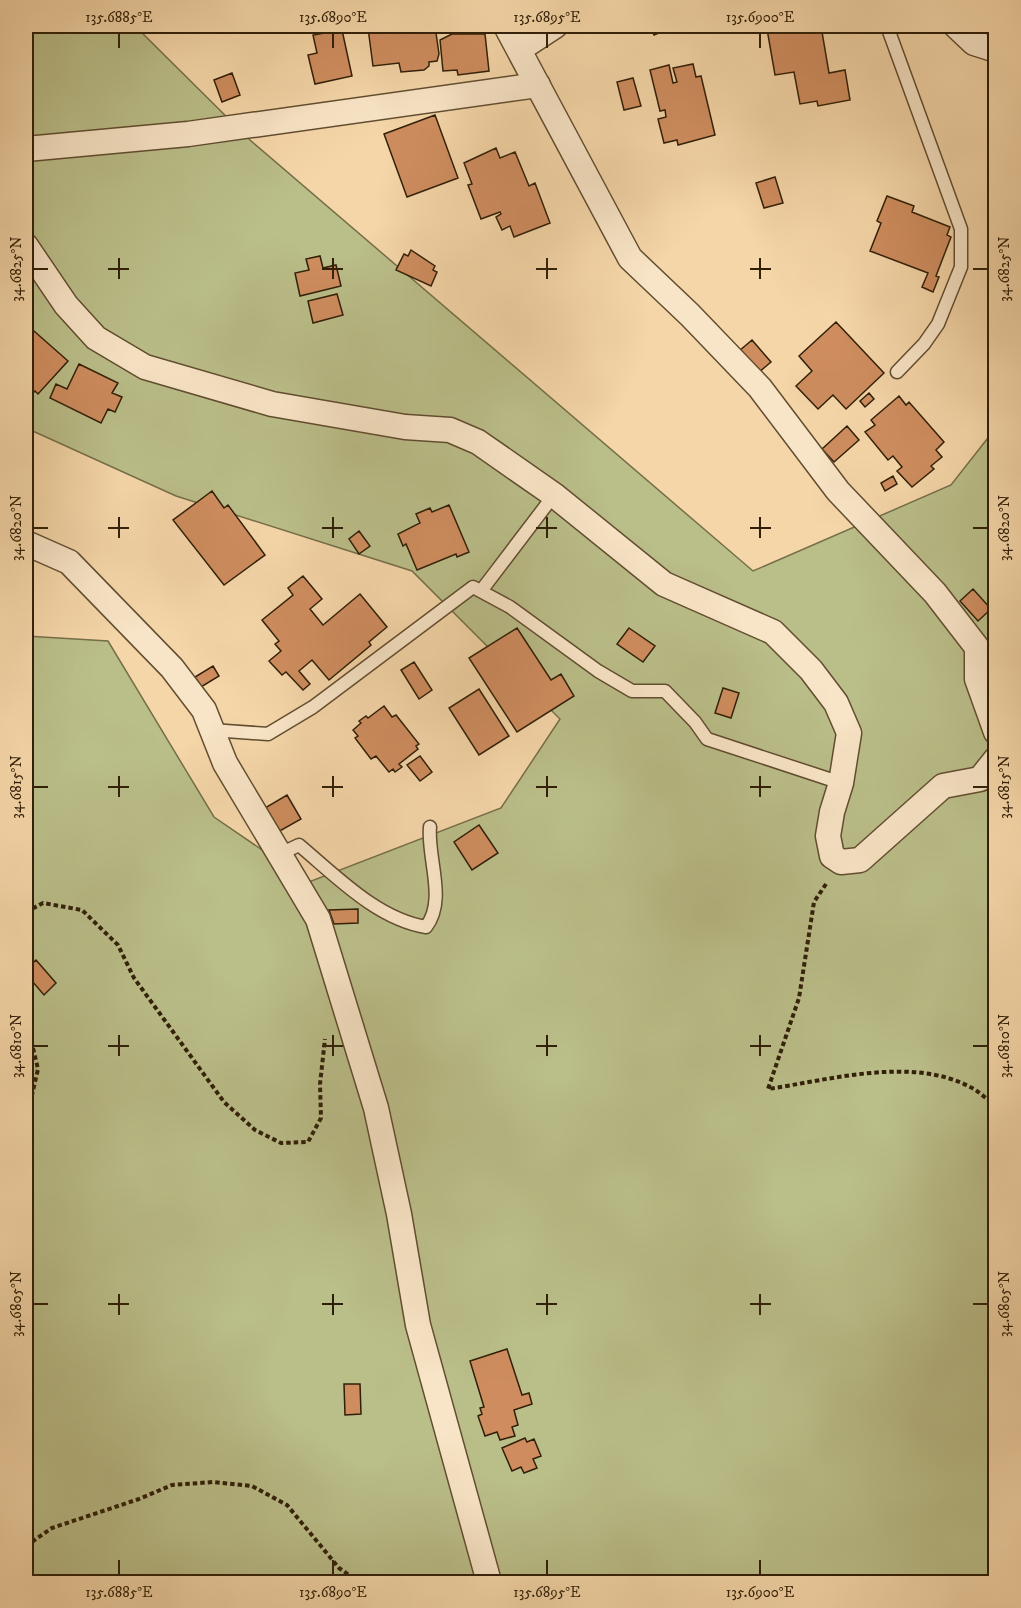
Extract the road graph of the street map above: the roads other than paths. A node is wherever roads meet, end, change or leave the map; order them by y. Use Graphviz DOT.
graph roads {
  1 [pos="506,26"];
  2 [pos="555,26"];
  3 [pos="887,26"];
  4 [pos="956,26"];
  5 [pos="520,49"];
  6 [pos="996,50"];
  7 [pos="538,85"];
  8 [pos="26,149"];
  9 [pos="26,246"];
  10 [pos="897,372"];
  11 [pos="554,495"];
  12 [pos="26,543"];
  13 [pos="481,591"];
  14 [pos="977,650"];
  15 [pos="996,672"];
  16 [pos="212,730"];
  17 [pos="996,732"];
  18 [pos="996,759"];
  19 [pos="841,783"];
  20 [pos="430,826"];
  21 [pos="280,854"];
  22 [pos="489,1582"];
  1 -- 5 [label="street"];
  2 -- 5 [label="street"];
  3 -- 10 [label="lane"];
  4 -- 6 [label="street"];
  5 -- 7 [label="street"];
  7 -- 8 [label="street"];
  7 -- 14 [label="street"];
  9 -- 11 [label="street"];
  11 -- 13 [label="lane"];
  11 -- 19 [label="street"];
  12 -- 16 [label="street"];
  13 -- 16 [label="lane"];
  13 -- 19 [label="lane"];
  14 -- 15 [label="street"];
  14 -- 17 [label="street"];
  16 -- 21 [label="street"];
  18 -- 19 [label="street"];
  20 -- 21 [label="lane"];
  21 -- 22 [label="street"];
}
